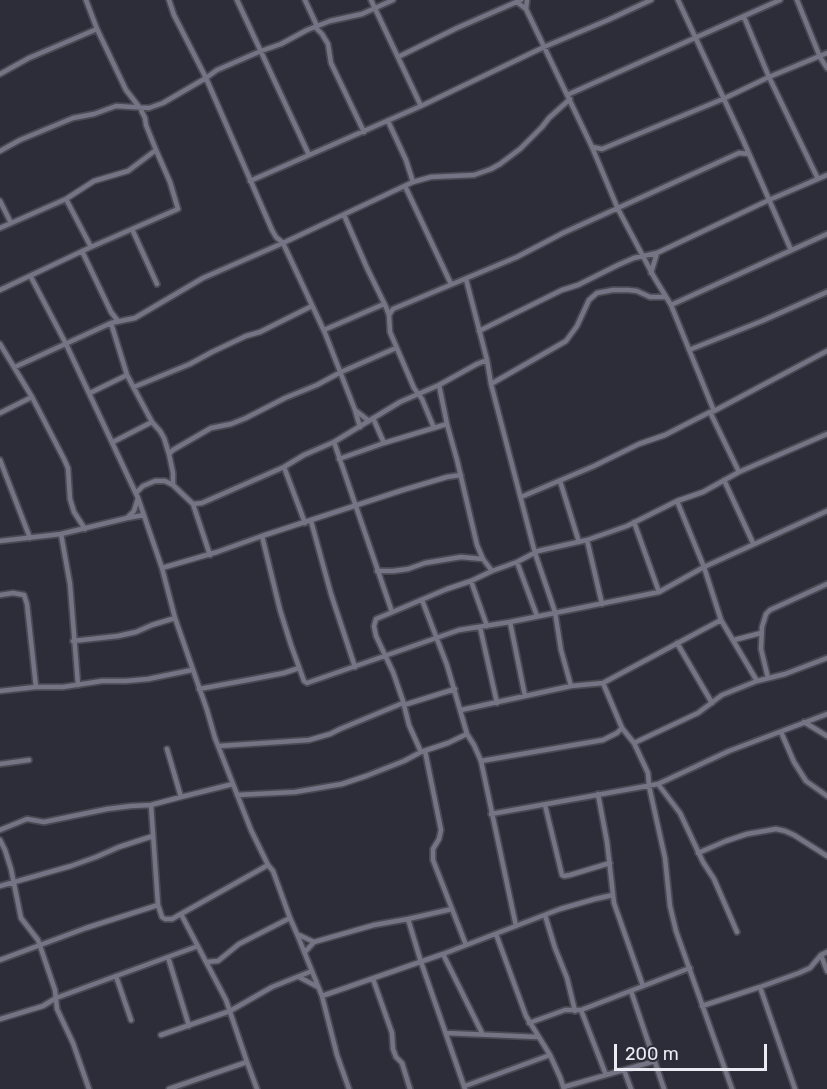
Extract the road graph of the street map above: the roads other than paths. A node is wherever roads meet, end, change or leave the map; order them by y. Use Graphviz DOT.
graph roads {
  1 [pos="86,0"];
  2 [pos="169,0"];
  3 [pos="237,0"];
  4 [pos="305,0"];
  5 [pos="371,0"];
  6 [pos="393,0"];
  7 [pos="527,0"];
  8 [pos="651,0"];
  9 [pos="678,0"];
  10 [pos="780,0"];
  11 [pos="797,0"];
  12 [pos="519,1"];
  13 [pos="375,9"];
  14 [pos="526,9"];
  15 [pos="744,17"];
  16 [pos="316,26"];
  17 [pos="97,29"];
  18 [pos="695,38"];
  19 [pos="544,47"];
  20 [pos="261,51"];
  21 [pos="827,53"];
  22 [pos="398,57"];
  23 [pos="820,57"];
  24 [pos="827,68"];
  25 [pos="0,74"];
  26 [pos="769,77"];
  27 [pos="206,78"];
  28 [pos="568,97"];
  29 [pos="723,99"];
  30 [pos="421,106"];
  31 [pos="140,108"];
  32 [pos="388,121"];
  33 [pos="364,132"];
  34 [pos="743,140"];
  35 [pos="592,147"];
  36 [pos="602,149"];
  37 [pos="156,150"];
  38 [pos="0,151"];
  39 [pos="739,153"];
  40 [pos="749,154"];
  41 [pos="309,156"];
  42 [pos="596,157"];
  43 [pos="827,175"];
  44 [pos="818,179"];
  45 [pos="250,182"];
  46 [pos="413,182"];
  47 [pos="405,186"];
  48 [pos="66,199"];
  49 [pos="769,200"];
  50 [pos="0,201"];
  51 [pos="618,209"];
  52 [pos="344,215"];
  53 [pos="11,223"];
  54 [pos="0,228"];
  55 [pos="132,229"];
  56 [pos="827,234"];
  57 [pos="283,243"];
  58 [pos="91,246"];
  59 [pos="791,250"];
  60 [pos="82,251"];
  61 [pos="657,253"];
  62 [pos="643,256"];
  63 [pos="651,273"];
  64 [pos="31,277"];
  65 [pos="466,279"];
  66 [pos="157,284"];
  67 [pos="452,284"];
  68 [pos="0,290"];
  69 [pos="827,292"];
  70 [pos="666,297"];
  71 [pos="385,305"];
  72 [pos="312,306"];
  73 [pos="671,306"];
  74 [pos="393,309"];
  75 [pos="389,315"];
  76 [pos="118,321"];
  77 [pos="111,323"];
  78 [pos="324,330"];
  79 [pos="479,331"];
  80 [pos="0,344"];
  81 [pos="66,344"];
  82 [pos="396,348"];
  83 [pos="689,350"];
  84 [pos="827,351"];
  85 [pos="2,352"];
  86 [pos="487,360"];
  87 [pos="15,368"];
  88 [pos="341,372"];
  89 [pos="127,375"];
  90 [pos="491,384"];
  91 [pos="439,385"];
  92 [pos="134,387"];
  93 [pos="90,393"];
  94 [pos="417,393"];
  95 [pos="32,397"];
  96 [pos="355,410"];
  97 [pos="712,412"];
  98 [pos="0,413"];
  99 [pos="371,419"];
  100 [pos="152,422"];
  101 [pos="447,424"];
  102 [pos="360,427"];
  103 [pos="434,428"];
  104 [pos="827,434"];
  105 [pos="113,442"];
  106 [pos="334,442"];
  107 [pos="384,443"];
  108 [pos="168,454"];
  109 [pos="339,459"];
  110 [pos="0,460"];
  111 [pos="284,467"];
  112 [pos="739,472"];
  113 [pos="172,473"];
  114 [pos="461,475"];
  115 [pos="724,480"];
  116 [pos="165,481"];
  117 [pos="560,481"];
  118 [pos="173,485"];
  119 [pos="137,496"];
  120 [pos="521,497"];
  121 [pos="677,501"];
  122 [pos="202,503"];
  123 [pos="193,504"];
  124 [pos="356,506"];
  125 [pos="827,511"];
  126 [pos="196,514"];
  127 [pos="144,515"];
  128 [pos="127,518"];
  129 [pos="308,522"];
  130 [pos="634,522"];
  131 [pos="85,529"];
  132 [pos="61,534"];
  133 [pos="262,536"];
  134 [pos="30,538"];
  135 [pos="587,540"];
  136 [pos="0,541"];
  137 [pos="579,542"];
  138 [pos="753,543"];
  139 [pos="535,553"];
  140 [pos="210,555"];
  141 [pos="483,559"];
  142 [pos="517,562"];
  143 [pos="704,567"];
  144 [pos="162,568"];
  145 [pos="492,570"];
  146 [pos="377,571"];
  147 [pos="471,581"];
  148 [pos="827,584"];
  149 [pos="659,592"];
  150 [pos="0,595"];
  151 [pos="422,600"];
  152 [pos="602,603"];
  153 [pos="392,612"];
  154 [pos="555,612"];
  155 [pos="537,616"];
  156 [pos="175,618"];
  157 [pos="721,620"];
  158 [pos="510,622"];
  159 [pos="487,626"];
  160 [pos="480,627"];
  161 [pos="761,633"];
  162 [pos="437,638"];
  163 [pos="734,640"];
  164 [pos="73,641"];
  165 [pos="677,643"];
  166 [pos="385,656"];
  167 [pos="827,658"];
  168 [pos="355,667"];
  169 [pos="300,668"];
  170 [pos="192,670"];
  171 [pos="768,678"];
  172 [pos="757,681"];
  173 [pos="603,683"];
  174 [pos="78,685"];
  175 [pos="572,686"];
  176 [pos="36,687"];
  177 [pos="199,689"];
  178 [pos="455,689"];
  179 [pos="0,691"];
  180 [pos="525,696"];
  181 [pos="497,703"];
  182 [pos="711,703"];
  183 [pos="404,704"];
  184 [pos="461,710"];
  185 [pos="827,714"];
  186 [pos="804,723"];
  187 [pos="622,728"];
  188 [pos="781,732"];
  189 [pos="467,734"];
  190 [pos="827,736"];
  191 [pos="634,743"];
  192 [pos="219,746"];
  193 [pos="167,749"];
  194 [pos="423,752"];
  195 [pos="29,760"];
  196 [pos="481,761"];
  197 [pos="0,764"];
  198 [pos="233,784"];
  199 [pos="658,784"];
  200 [pos="649,786"];
  201 [pos="237,795"];
  202 [pos="598,795"];
  203 [pos="181,796"];
  204 [pos="827,796"];
  205 [pos="545,805"];
  206 [pos="151,806"];
  207 [pos="491,814"];
  208 [pos="0,830"];
  209 [pos="153,837"];
  210 [pos="0,840"];
  211 [pos="698,853"];
  212 [pos="827,856"];
  213 [pos="610,863"];
  214 [pos="268,865"];
  215 [pos="13,882"];
  216 [pos="0,886"];
  217 [pos="613,895"];
  218 [pos="158,905"];
  219 [pos="452,909"];
  220 [pos="181,914"];
  221 [pos="545,915"];
  222 [pos="290,918"];
  223 [pos="408,919"];
  224 [pos="516,926"];
  225 [pos="737,932"];
  226 [pos="297,934"];
  227 [pos="496,934"];
  228 [pos="314,942"];
  229 [pos="40,944"];
  230 [pos="198,945"];
  231 [pos="466,945"];
  232 [pos="305,952"];
  233 [pos="827,952"];
  234 [pos="443,954"];
  235 [pos="821,955"];
  236 [pos="168,957"];
  237 [pos="0,960"];
  238 [pos="206,962"];
  239 [pos="422,962"];
  240 [pos="690,968"];
  241 [pos="312,971"];
  242 [pos="827,972"];
  243 [pos="116,976"];
  244 [pos="299,977"];
  245 [pos="373,979"];
  246 [pos="643,986"];
  247 [pos="318,987"];
  248 [pos="760,987"];
  249 [pos="631,991"];
  250 [pos="322,996"];
  251 [pos="56,998"];
  252 [pos="702,1006"];
  253 [pos="581,1010"];
  254 [pos="230,1011"];
  255 [pos="575,1011"];
  256 [pos="0,1019"];
  257 [pos="131,1020"];
  258 [pos="529,1023"];
  259 [pos="189,1026"];
  260 [pos="446,1033"];
  261 [pos="482,1033"];
  262 [pos="161,1035"];
  263 [pos="538,1037"];
  264 [pos="550,1055"];
  265 [pos="655,1061"];
  266 [pos="247,1062"];
  267 [pos="624,1070"];
  268 [pos="606,1076"];
  269 [pos="465,1088"];
  270 [pos="564,1088"];
  271 [pos="89,1089"];
  272 [pos="169,1089"];
  273 [pos="257,1089"];
  274 [pos="349,1089"];
  275 [pos="410,1089"];
  276 [pos="631,1089"];
  277 [pos="664,1089"];
  278 [pos="732,1089"];
  279 [pos="795,1089"];
  1 -- 17 [label="street"];
  2 -- 27 [label="street"];
  3 -- 20 [label="street"];
  4 -- 16 [label="street"];
  5 -- 13 [label="street"];
  6 -- 13 [label="street"];
  7 -- 14 [label="street"];
  8 -- 19 [label="street"];
  9 -- 18 [label="street"];
  10 -- 15 [label="street"];
  11 -- 23 [label="street"];
  12 -- 14 [label="street"];
  12 -- 22 [label="street"];
  13 -- 16 [label="street"];
  13 -- 22 [label="street"];
  14 -- 19 [label="street"];
  15 -- 18 [label="street"];
  15 -- 26 [label="street"];
  16 -- 20 [label="street"];
  16 -- 33 [label="street"];
  17 -- 25 [label="street"];
  17 -- 31 [label="street"];
  18 -- 28 [label="street"];
  18 -- 29 [label="street"];
  19 -- 28 [label="street"];
  19 -- 30 [label="street"];
  20 -- 27 [label="street"];
  20 -- 41 [label="street"];
  21 -- 23 [label="street"];
  22 -- 30 [label="street"];
  23 -- 24 [label="street"];
  23 -- 26 [label="street"];
  26 -- 29 [label="street"];
  26 -- 44 [label="street"];
  27 -- 31 [label="street"];
  27 -- 45 [label="street"];
  28 -- 35 [label="street"];
  28 -- 46 [label="street"];
  29 -- 34 [label="street"];
  29 -- 36 [label="street"];
  30 -- 32 [label="street"];
  31 -- 37 [label="street"];
  31 -- 38 [label="street"];
  32 -- 33 [label="street"];
  32 -- 46 [label="street"];
  33 -- 41 [label="street"];
  34 -- 39 [label="street"];
  34 -- 40 [label="street"];
  35 -- 36 [label="street"];
  35 -- 42 [label="street"];
  36 -- 42 [label="street"];
  37 -- 48 [label="street"];
  37 -- 55 [label="street"];
  39 -- 40 [label="street"];
  39 -- 51 [label="street"];
  40 -- 49 [label="street"];
  41 -- 45 [label="street"];
  42 -- 51 [label="street"];
  43 -- 44 [label="street"];
  44 -- 49 [label="street"];
  45 -- 57 [label="street"];
  46 -- 47 [label="street"];
  47 -- 52 [label="street"];
  47 -- 67 [label="street"];
  48 -- 53 [label="street"];
  48 -- 58 [label="street"];
  49 -- 59 [label="street"];
  49 -- 61 [label="street"];
  50 -- 53 [label="street"];
  51 -- 62 [label="street"];
  51 -- 65 [label="street"];
  52 -- 57 [label="street"];
  52 -- 71 [label="street"];
  53 -- 54 [label="street"];
  55 -- 58 [label="street"];
  55 -- 66 [label="street"];
  56 -- 59 [label="street"];
  57 -- 72 [label="street"];
  57 -- 76 [label="street"];
  58 -- 60 [label="street"];
  59 -- 73 [label="street"];
  60 -- 64 [label="street"];
  60 -- 76 [label="street"];
  61 -- 62 [label="street"];
  61 -- 63 [label="street"];
  62 -- 63 [label="street"];
  62 -- 79 [label="street"];
  63 -- 70 [label="street"];
  64 -- 68 [label="street"];
  64 -- 81 [label="street"];
  65 -- 67 [label="street"];
  65 -- 79 [label="street"];
  67 -- 74 [label="street"];
  69 -- 83 [label="street"];
  70 -- 73 [label="street"];
  70 -- 90 [label="street"];
  71 -- 74 [label="street"];
  71 -- 75 [label="street"];
  71 -- 78 [label="street"];
  72 -- 78 [label="street"];
  72 -- 92 [label="street"];
  73 -- 83 [label="street"];
  74 -- 75 [label="street"];
  75 -- 82 [label="street"];
  76 -- 77 [label="street"];
  77 -- 81 [label="street"];
  77 -- 89 [label="street"];
  78 -- 88 [label="street"];
  79 -- 86 [label="street"];
  80 -- 85 [label="street"];
  81 -- 87 [label="street"];
  81 -- 93 [label="street"];
  82 -- 88 [label="street"];
  82 -- 94 [label="street"];
  83 -- 97 [label="street"];
  84 -- 97 [label="street"];
  85 -- 87 [label="street"];
  86 -- 90 [label="street"];
  86 -- 91 [label="street"];
  87 -- 95 [label="street"];
  88 -- 96 [label="street"];
  88 -- 108 [label="street"];
  89 -- 92 [label="street"];
  89 -- 93 [label="street"];
  90 -- 120 [label="street"];
  91 -- 94 [label="street"];
  91 -- 101 [label="street"];
  92 -- 100 [label="street"];
  93 -- 105 [label="street"];
  94 -- 99 [label="street"];
  94 -- 103 [label="street"];
  95 -- 98 [label="street"];
  95 -- 131 [label="street"];
  96 -- 99 [label="street"];
  96 -- 102 [label="street"];
  97 -- 112 [label="street"];
  97 -- 117 [label="street"];
  99 -- 102 [label="street"];
  99 -- 107 [label="street"];
  100 -- 105 [label="street"];
  100 -- 108 [label="street"];
  101 -- 103 [label="street"];
  101 -- 114 [label="street"];
  102 -- 106 [label="street"];
  103 -- 107 [label="street"];
  104 -- 112 [label="street"];
  105 -- 119 [label="street"];
  106 -- 109 [label="street"];
  106 -- 111 [label="street"];
  107 -- 109 [label="street"];
  108 -- 113 [label="street"];
  109 -- 124 [label="street"];
  110 -- 134 [label="street"];
  111 -- 122 [label="street"];
  111 -- 129 [label="street"];
  112 -- 115 [label="street"];
  113 -- 116 [label="street"];
  113 -- 118 [label="street"];
  114 -- 124 [label="street"];
  114 -- 141 [label="street"];
  115 -- 121 [label="street"];
  115 -- 138 [label="street"];
  116 -- 118 [label="street"];
  116 -- 119 [label="street"];
  117 -- 120 [label="street"];
  117 -- 137 [label="street"];
  118 -- 123 [label="street"];
  119 -- 127 [label="street"];
  119 -- 128 [label="street"];
  120 -- 139 [label="street"];
  121 -- 130 [label="street"];
  121 -- 143 [label="street"];
  122 -- 123 [label="street"];
  122 -- 126 [label="street"];
  123 -- 126 [label="street"];
  124 -- 129 [label="street"];
  124 -- 146 [label="street"];
  125 -- 138 [label="street"];
  126 -- 140 [label="street"];
  127 -- 128 [label="street"];
  127 -- 144 [label="street"];
  128 -- 131 [label="street"];
  129 -- 133 [label="street"];
  129 -- 168 [label="street"];
  130 -- 135 [label="street"];
  130 -- 149 [label="street"];
  131 -- 132 [label="street"];
  132 -- 134 [label="street"];
  132 -- 164 [label="street"];
  133 -- 140 [label="street"];
  133 -- 169 [label="street"];
  134 -- 136 [label="street"];
  135 -- 137 [label="street"];
  135 -- 152 [label="street"];
  137 -- 139 [label="street"];
  138 -- 143 [label="street"];
  139 -- 142 [label="street"];
  139 -- 154 [label="street"];
  140 -- 144 [label="street"];
  141 -- 145 [label="street"];
  141 -- 146 [label="street"];
  142 -- 145 [label="street"];
  142 -- 155 [label="street"];
  143 -- 149 [label="street"];
  143 -- 157 [label="street"];
  144 -- 156 [label="street"];
  145 -- 147 [label="street"];
  146 -- 153 [label="street"];
  147 -- 151 [label="street"];
  147 -- 159 [label="street"];
  148 -- 161 [label="street"];
  149 -- 152 [label="street"];
  150 -- 176 [label="street"];
  151 -- 153 [label="street"];
  151 -- 162 [label="street"];
  152 -- 154 [label="street"];
  153 -- 166 [label="street"];
  154 -- 155 [label="street"];
  154 -- 175 [label="street"];
  155 -- 158 [label="street"];
  156 -- 164 [label="street"];
  156 -- 170 [label="street"];
  157 -- 163 [label="street"];
  157 -- 165 [label="street"];
  158 -- 159 [label="street"];
  158 -- 180 [label="street"];
  159 -- 160 [label="street"];
  160 -- 162 [label="street"];
  160 -- 181 [label="street"];
  161 -- 163 [label="street"];
  161 -- 171 [label="street"];
  162 -- 166 [label="street"];
  162 -- 178 [label="street"];
  163 -- 172 [label="street"];
  164 -- 174 [label="street"];
  165 -- 173 [label="street"];
  165 -- 182 [label="street"];
  166 -- 168 [label="street"];
  166 -- 183 [label="street"];
  167 -- 171 [label="street"];
  168 -- 169 [label="street"];
  169 -- 177 [label="street"];
  170 -- 174 [label="street"];
  170 -- 177 [label="street"];
  171 -- 172 [label="street"];
  172 -- 182 [label="street"];
  173 -- 175 [label="street"];
  173 -- 187 [label="street"];
  174 -- 176 [label="street"];
  175 -- 180 [label="street"];
  176 -- 179 [label="street"];
  177 -- 192 [label="street"];
  178 -- 183 [label="street"];
  178 -- 184 [label="street"];
  180 -- 181 [label="street"];
  181 -- 184 [label="street"];
  182 -- 191 [label="street"];
  183 -- 192 [label="street"];
  183 -- 194 [label="street"];
  184 -- 189 [label="street"];
  185 -- 186 [label="street"];
  186 -- 188 [label="street"];
  186 -- 190 [label="street"];
  187 -- 191 [label="street"];
  187 -- 196 [label="street"];
  188 -- 199 [label="street"];
  188 -- 204 [label="street"];
  189 -- 194 [label="street"];
  189 -- 196 [label="street"];
  191 -- 200 [label="street"];
  192 -- 198 [label="street"];
  193 -- 203 [label="street"];
  194 -- 201 [label="street"];
  194 -- 219 [label="street"];
  195 -- 197 [label="street"];
  196 -- 207 [label="street"];
  198 -- 201 [label="street"];
  198 -- 203 [label="street"];
  199 -- 200 [label="street"];
  199 -- 211 [label="street"];
  200 -- 202 [label="street"];
  200 -- 240 [label="street"];
  201 -- 214 [label="street"];
  202 -- 205 [label="street"];
  202 -- 213 [label="street"];
  203 -- 206 [label="street"];
  205 -- 207 [label="street"];
  205 -- 213 [label="street"];
  206 -- 208 [label="street"];
  206 -- 209 [label="street"];
  207 -- 224 [label="street"];
  209 -- 215 [label="street"];
  209 -- 218 [label="street"];
  210 -- 215 [label="street"];
  211 -- 212 [label="street"];
  211 -- 225 [label="street"];
  213 -- 217 [label="street"];
  214 -- 220 [label="street"];
  214 -- 222 [label="street"];
  215 -- 216 [label="street"];
  215 -- 229 [label="street"];
  217 -- 221 [label="street"];
  217 -- 246 [label="street"];
  218 -- 220 [label="street"];
  218 -- 229 [label="street"];
  219 -- 223 [label="street"];
  219 -- 231 [label="street"];
  220 -- 230 [label="street"];
  221 -- 224 [label="street"];
  221 -- 255 [label="street"];
  222 -- 226 [label="street"];
  222 -- 238 [label="street"];
  223 -- 228 [label="street"];
  223 -- 239 [label="street"];
  224 -- 227 [label="street"];
  226 -- 228 [label="street"];
  226 -- 232 [label="street"];
  227 -- 231 [label="street"];
  227 -- 258 [label="street"];
  228 -- 232 [label="street"];
  229 -- 237 [label="street"];
  229 -- 251 [label="street"];
  230 -- 236 [label="street"];
  230 -- 238 [label="street"];
  231 -- 234 [label="street"];
  232 -- 241 [label="street"];
  233 -- 235 [label="street"];
  234 -- 239 [label="street"];
  234 -- 261 [label="street"];
  235 -- 242 [label="street"];
  235 -- 248 [label="street"];
  236 -- 243 [label="street"];
  236 -- 259 [label="street"];
  238 -- 254 [label="street"];
  239 -- 245 [label="street"];
  239 -- 260 [label="street"];
  240 -- 246 [label="street"];
  240 -- 252 [label="street"];
  241 -- 244 [label="street"];
  241 -- 247 [label="street"];
  243 -- 251 [label="street"];
  243 -- 257 [label="street"];
  244 -- 247 [label="street"];
  244 -- 254 [label="street"];
  245 -- 250 [label="street"];
  245 -- 275 [label="street"];
  246 -- 249 [label="street"];
  247 -- 250 [label="street"];
  248 -- 252 [label="street"];
  248 -- 279 [label="street"];
  249 -- 253 [label="street"];
  249 -- 265 [label="street"];
  250 -- 274 [label="street"];
  251 -- 256 [label="street"];
  251 -- 271 [label="street"];
  252 -- 278 [label="street"];
  253 -- 255 [label="street"];
  253 -- 268 [label="street"];
  254 -- 259 [label="street"];
  254 -- 266 [label="street"];
  255 -- 258 [label="street"];
  258 -- 263 [label="street"];
  259 -- 262 [label="street"];
  260 -- 261 [label="street"];
  260 -- 269 [label="street"];
  261 -- 263 [label="street"];
  263 -- 264 [label="street"];
  264 -- 269 [label="street"];
  264 -- 270 [label="street"];
  265 -- 267 [label="street"];
  265 -- 277 [label="street"];
  266 -- 272 [label="street"];
  266 -- 273 [label="street"];
  267 -- 268 [label="street"];
  267 -- 276 [label="street"];
  268 -- 270 [label="street"];
}
